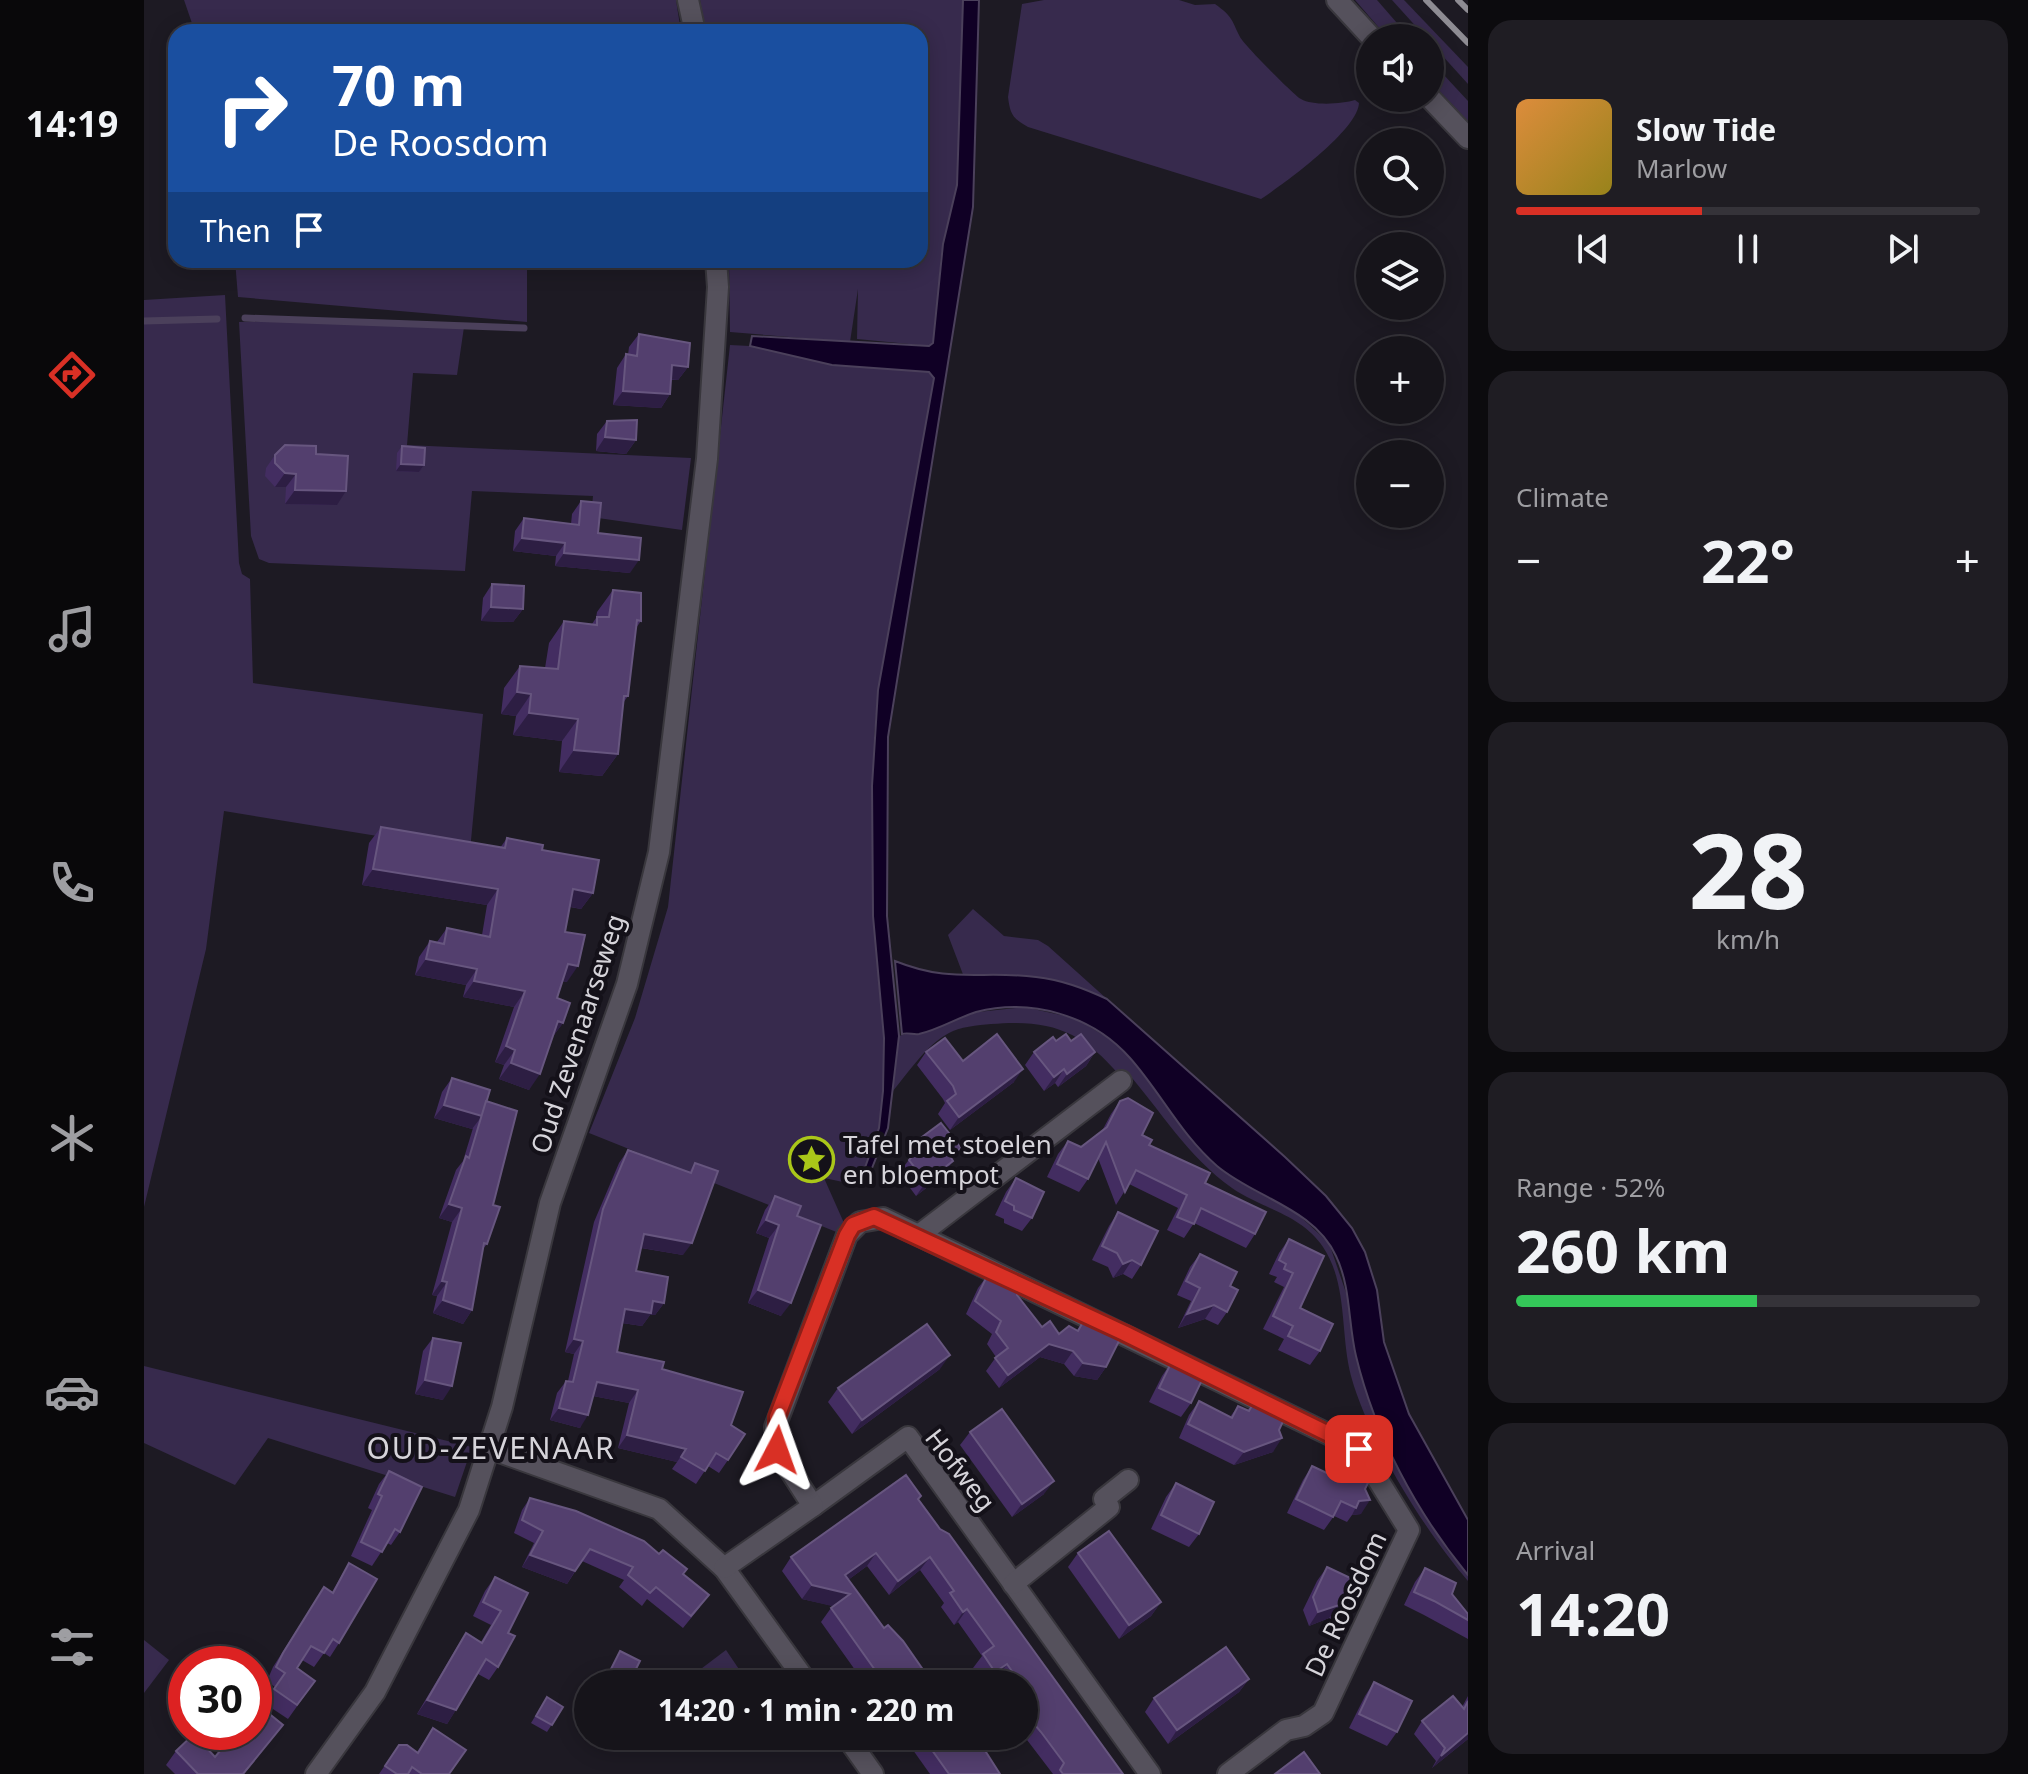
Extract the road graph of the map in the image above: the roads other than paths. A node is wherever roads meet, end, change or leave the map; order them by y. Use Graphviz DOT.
graph roads {
  1 [pos="688,0"];
  2 [pos="1337,0"];
  3 [pos="693,24"];
  4 [pos="1359,24"];
  5 [pos="1443,112"];
  6 [pos="1468,138"];
  7 [pos="716,268"];
  8 [pos="1121,1081"];
  9 [pos="919,1235"];
  10 [pos="491,1449"];
  11 [pos="1128,1480"];
  12 [pos="813,1506"];
  13 [pos="724,1568"];
  14 [pos="1013,1584"];
  15 [pos="798,1670"];
  16 [pos="856,1750"];
  17 [pos="316,1774"];
  18 [pos="873,1774"];
  19 [pos="1150,1774"];
  20 [pos="1228,1774"];
  1 -- 3 [label="street"];
  2 -- 4 [label="street"];
  5 -- 6 [label="street"];
  7 -- 10 [label="street, Oud Zevenaarseweg"];
  8 -- 9 [label="street"];
  9 -- 12 [label="street, De Roosdom"];
  9 -- 20 [label="street, De Roosdom"];
  10 -- 13 [label="street"];
  10 -- 17 [label="street, Oud Zevenaarseweg"];
  11 -- 14 [label="street"];
  12 -- 13 [label="street, Hofweg"];
  12 -- 14 [label="street, Hofweg"];
  13 -- 15 [label="street"];
  14 -- 19 [label="street, Hofweg"];
  16 -- 18 [label="street"];
}
